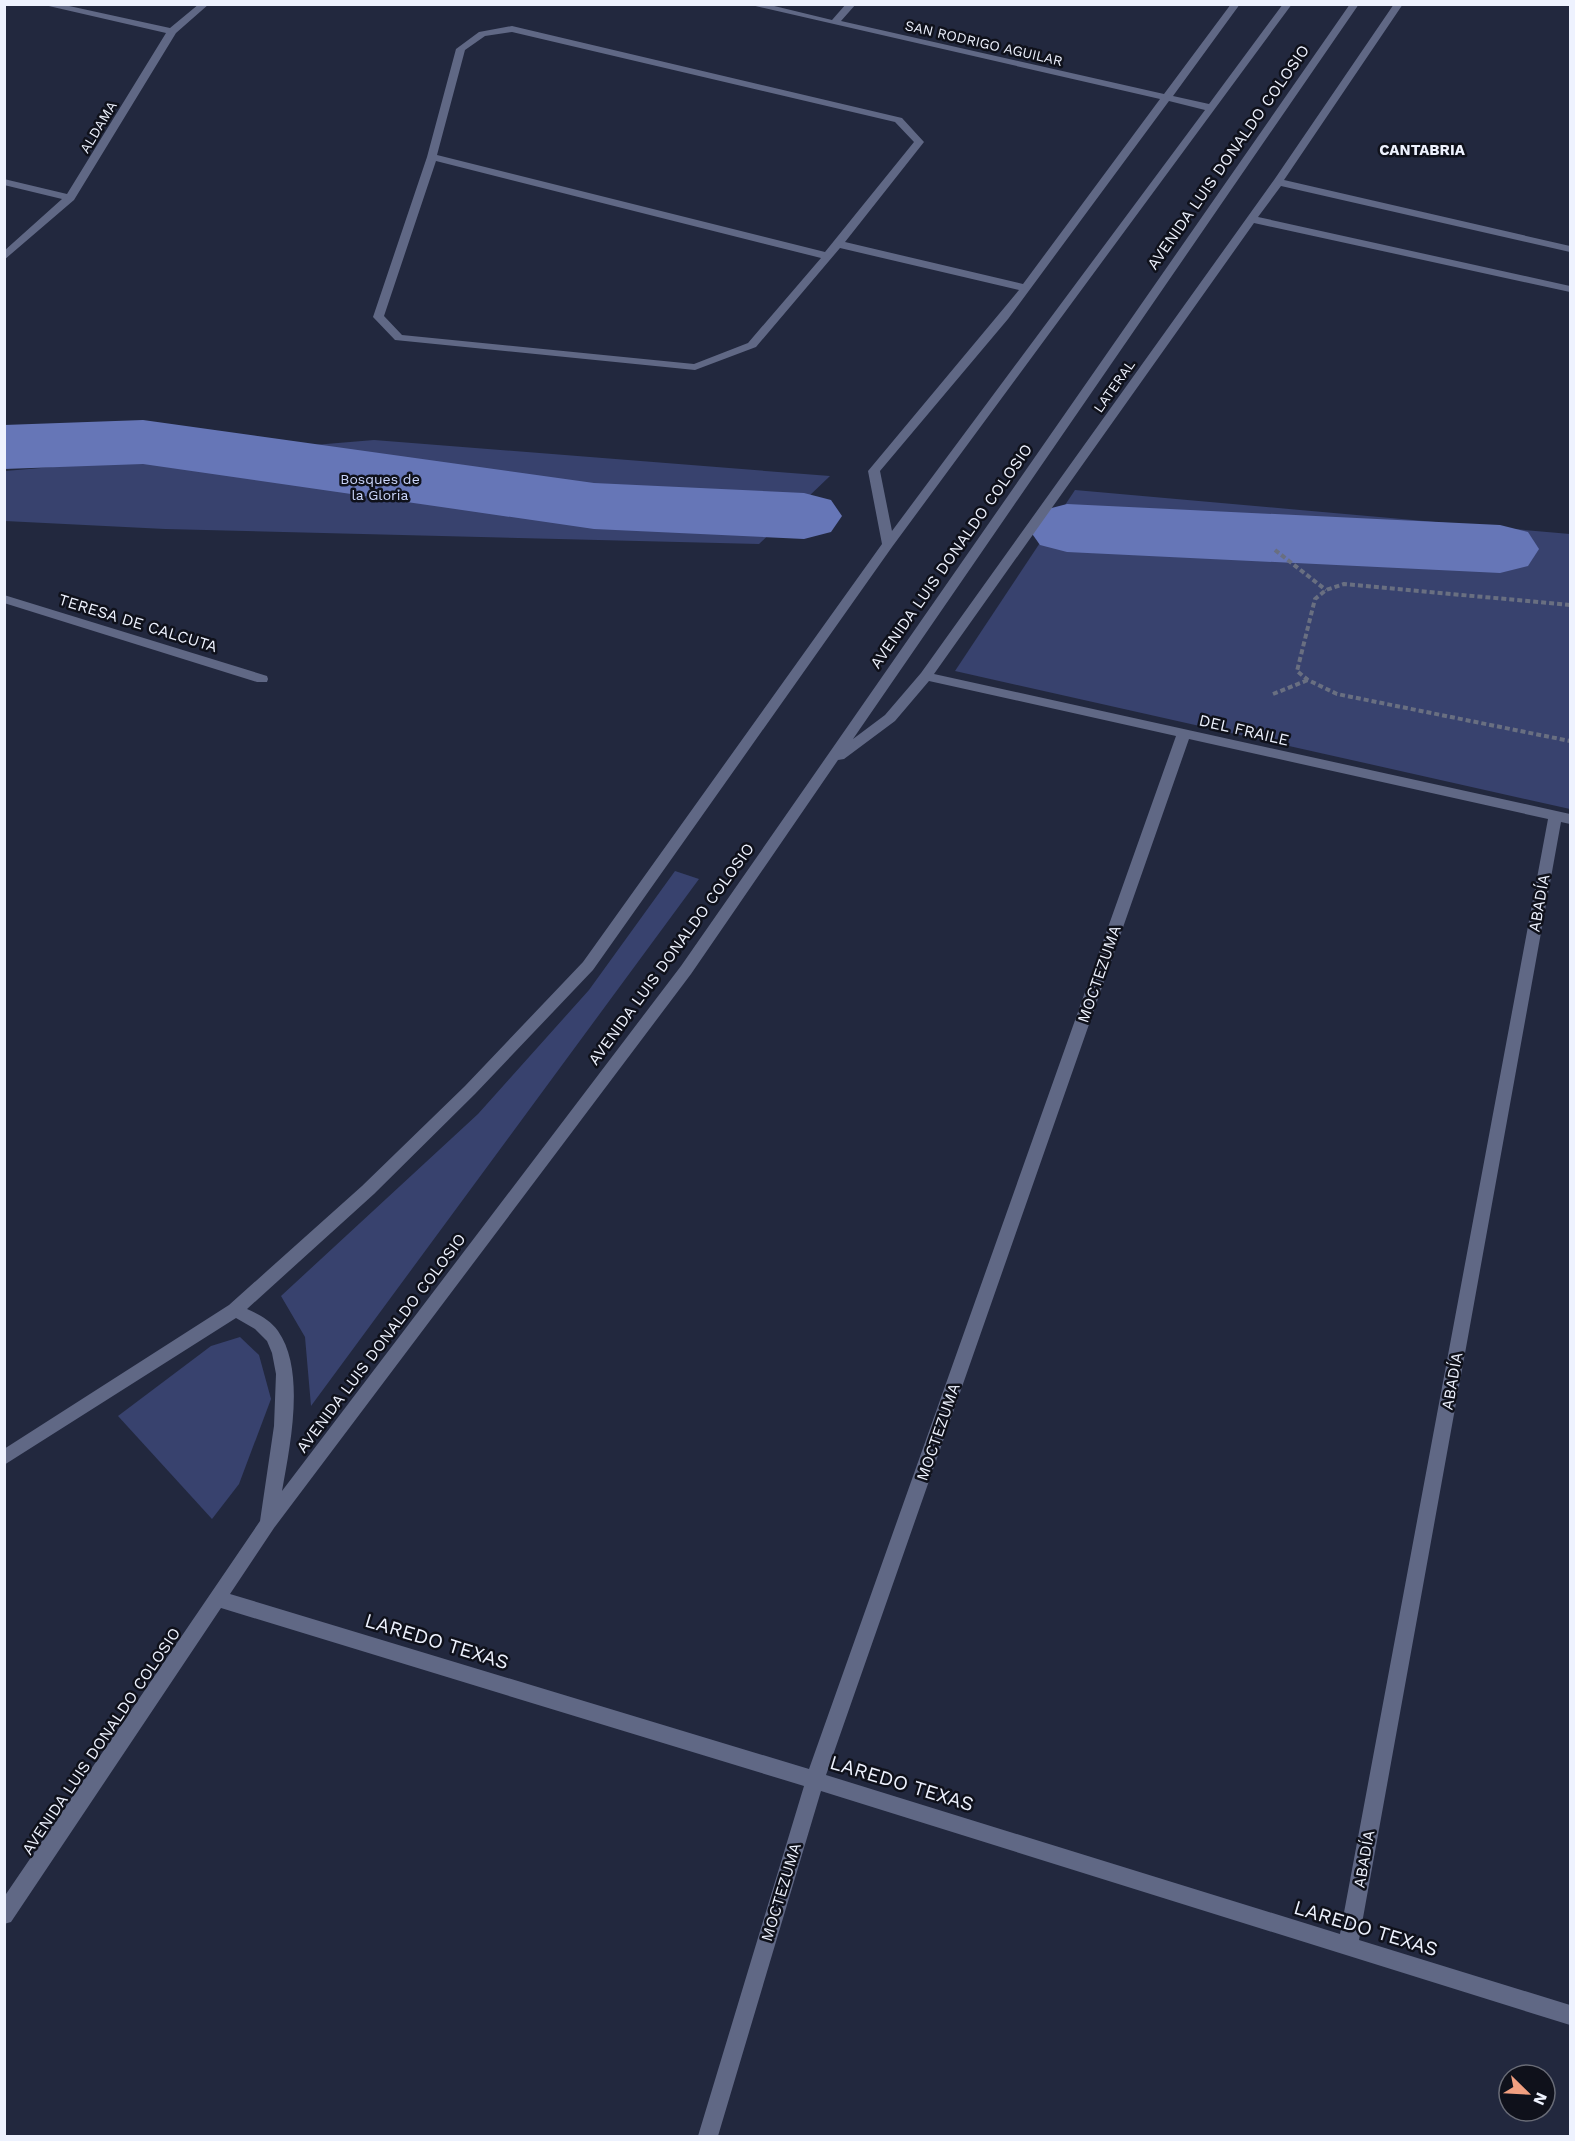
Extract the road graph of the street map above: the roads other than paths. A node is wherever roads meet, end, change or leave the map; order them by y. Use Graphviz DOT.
graph roads {
  1 [pos="44,4"];
  2 [pos="205,4"];
  3 [pos="751,4"];
  4 [pos="852,4"];
  5 [pos="1236,4"];
  6 [pos="1288,4"];
  7 [pos="1356,4"];
  8 [pos="1399,4"];
  9 [pos="834,23"];
  10 [pos="172,32"];
  11 [pos="1168,98"];
  12 [pos="1211,108"];
  13 [pos="432,157"];
  14 [pos="1278,182"];
  15 [pos="4,183"];
  16 [pos="70,198"];
  17 [pos="1251,219"];
  18 [pos="838,244"];
  19 [pos="1570,249"];
  20 [pos="827,256"];
  21 [pos="4,257"];
  22 [pos="1026,288"];
  23 [pos="1570,289"];
  24 [pos="888,544"];
  25 [pos="4,599"];
  26 [pos="927,676"];
  27 [pos="261,679"];
  28 [pos="1184,733"];
  29 [pos="829,763"];
  30 [pos="1563,818"];
  31 [pos="235,1310"];
  32 [pos="4,1458"];
  33 [pos="268,1523"];
  34 [pos="219,1599"];
  35 [pos="815,1780"];
  36 [pos="4,1915"];
  37 [pos="1348,1946"];
  38 [pos="1570,2015"];
  39 [pos="708,2136"];
  1 -- 10 [label="street"];
  2 -- 10 [label="street, ALDAMA"];
  3 -- 9 [label="street, SAN RODRIGO AGUILAR"];
  4 -- 9 [label="street"];
  5 -- 11 [label="street"];
  6 -- 12 [label="street"];
  7 -- 29 [label="street, AVENIDA LUIS DONALDO COLOSIO"];
  8 -- 14 [label="street, LATERAL"];
  9 -- 11 [label="street, SAN RODRIGO AGUILAR"];
  10 -- 16 [label="street, ALDAMA"];
  11 -- 12 [label="street, SAN RODRIGO AGUILAR"];
  11 -- 22 [label="street"];
  12 -- 24 [label="street"];
  13 -- 18 [label="street"];
  13 -- 20 [label="street"];
  13 -- 20 [label="street"];
  14 -- 17 [label="street, LATERAL"];
  14 -- 19 [label="street"];
  15 -- 16 [label="street"];
  16 -- 21 [label="street, ALDAMA"];
  17 -- 23 [label="street"];
  17 -- 26 [label="street, LATERAL"];
  18 -- 20 [label="street"];
  18 -- 22 [label="street"];
  22 -- 24 [label="street"];
  24 -- 31 [label="street"];
  25 -- 27 [label="street, TERESA DE CALCUTA"];
  26 -- 28 [label="street, DEL FRAILE"];
  26 -- 29 [label="street, LATERAL"];
  28 -- 30 [label="street, DEL FRAILE"];
  28 -- 35 [label="street, MOCTEZUMA"];
  29 -- 33 [label="street, AVENIDA LUIS DONALDO COLOSIO"];
  30 -- 37 [label="street, ABADÍA"];
  31 -- 32 [label="street"];
  31 -- 33 [label="street"];
  33 -- 34 [label="street, AVENIDA LUIS DONALDO COLOSIO"];
  34 -- 35 [label="street, LAREDO TEXAS"];
  34 -- 36 [label="street, AVENIDA LUIS DONALDO COLOSIO"];
  35 -- 37 [label="street, LAREDO TEXAS"];
  35 -- 39 [label="street, MOCTEZUMA"];
  37 -- 38 [label="street, LAREDO TEXAS"];
}
